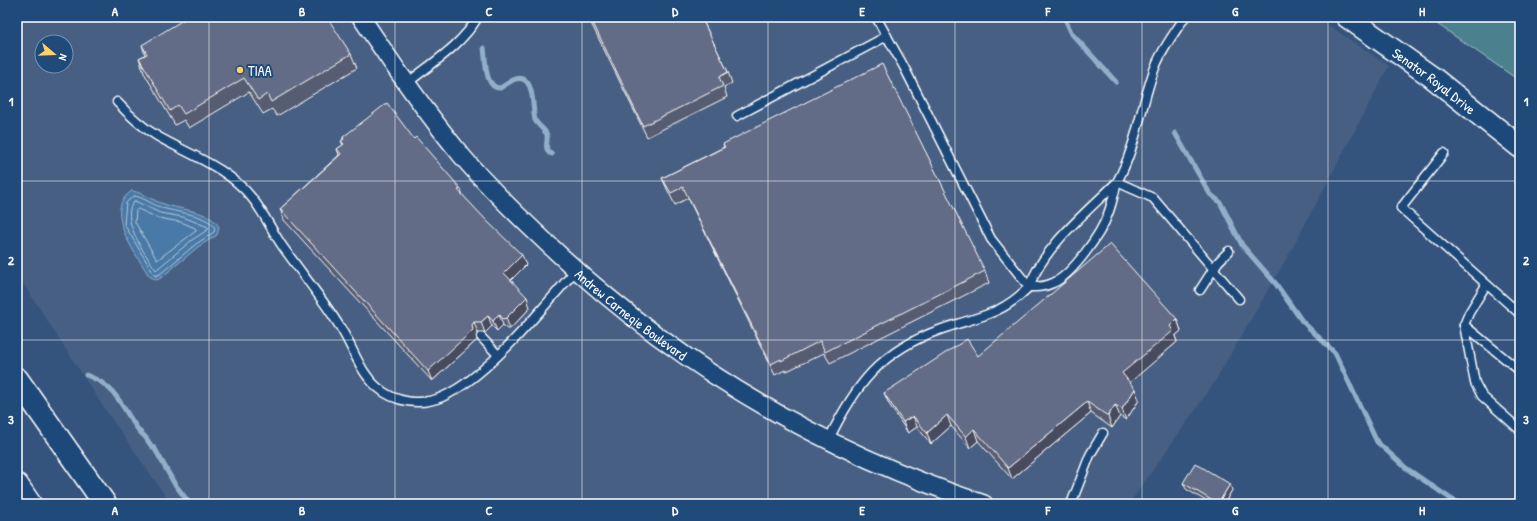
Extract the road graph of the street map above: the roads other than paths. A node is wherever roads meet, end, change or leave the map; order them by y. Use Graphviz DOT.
graph roads {
  1 [pos="361,17"];
  2 [pos="478,17"];
  3 [pos="876,17"];
  4 [pos="1185,17"];
  5 [pos="1347,17"];
  6 [pos="887,36"];
  7 [pos="406,84"];
  8 [pos="117,102"];
  9 [pos="737,116"];
  10 [pos="1520,147"];
  11 [pos="1444,153"];
  12 [pos="1117,182"];
  13 [pos="1229,251"];
  14 [pos="1214,269"];
  15 [pos="576,270"];
  16 [pos="1486,285"];
  17 [pos="1029,286"];
  18 [pos="1200,290"];
  19 [pos="1239,299"];
  20 [pos="1520,314"];
  21 [pos="1464,325"];
  22 [pos="481,337"];
  23 [pos="498,355"];
  24 [pos="1520,371"];
  25 [pos="17,379"];
  26 [pos="1520,430"];
  27 [pos="1104,433"];
  28 [pos="828,441"];
  29 [pos="17,485"];
  30 [pos="30,504"];
  31 [pos="105,504"];
  32 [pos="984,504"];
  33 [pos="1071,504"];
  1 -- 7 [label="street, Andrew Carnegie Boulevard"];
  2 -- 7 [label="lane"];
  3 -- 6 [label="lane"];
  4 -- 12 [label="lane"];
  5 -- 10 [label="street, Senator Royal Drive"];
  6 -- 9 [label="lane"];
  6 -- 17 [label="lane"];
  7 -- 15 [label="street, Andrew Carnegie Boulevard"];
  8 -- 23 [label="lane"];
  11 -- 16 [label="lane"];
  12 -- 14 [label="lane"];
  12 -- 17 [label="lane"];
  12 -- 17 [label="lane"];
  13 -- 14 [label="lane"];
  14 -- 18 [label="lane"];
  14 -- 19 [label="lane"];
  15 -- 23 [label="lane"];
  15 -- 28 [label="street, Andrew Carnegie Boulevard"];
  16 -- 20 [label="lane"];
  16 -- 21 [label="lane"];
  17 -- 28 [label="lane"];
  21 -- 24 [label="lane"];
  21 -- 26 [label="lane"];
  22 -- 23 [label="lane"];
  25 -- 31 [label="highway"];
  27 -- 33 [label="lane"];
  28 -- 32 [label="street, Andrew Carnegie Boulevard"];
  29 -- 30 [label="highway"];
}
